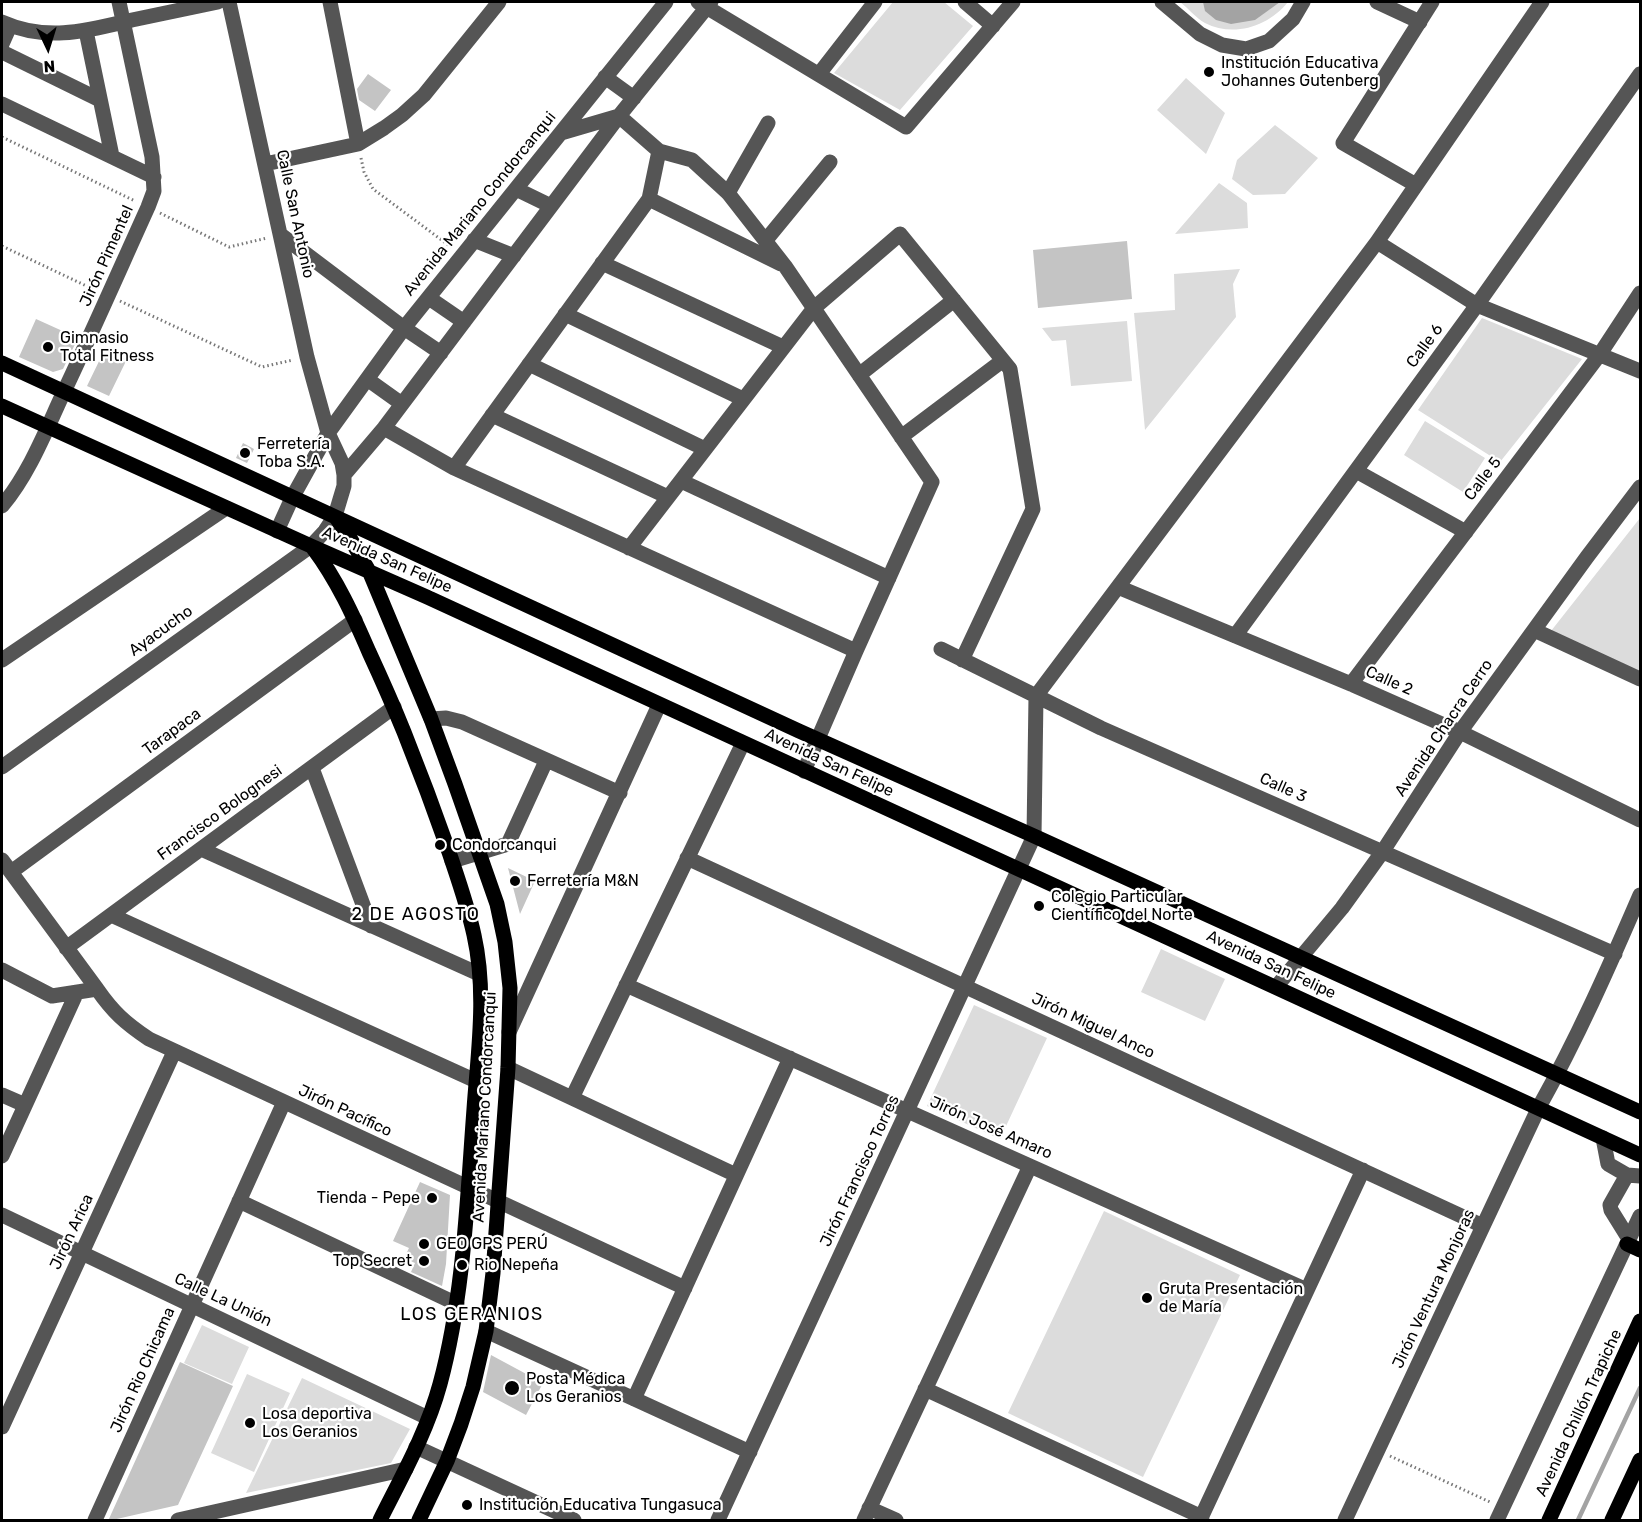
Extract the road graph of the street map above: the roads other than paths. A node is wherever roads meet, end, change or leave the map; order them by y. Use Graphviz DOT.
graph roads {
  1 [pos="119,2"];
  2 [pos="218,2"];
  3 [pos="229,2"];
  4 [pos="330,2"];
  5 [pos="499,2"];
  6 [pos="666,2"];
  7 [pos="875,2"];
  8 [pos="965,2"];
  9 [pos="1013,2"];
  10 [pos="1162,2"];
  11 [pos="1303,2"];
  12 [pos="1377,2"];
  13 [pos="1432,2"];
  14 [pos="1542,2"];
  15 [pos="705,3"];
  16 [pos="124,22"];
  17 [pos="1420,22"];
  18 [pos="6,24"];
  19 [pos="993,26"];
  20 [pos="86,31"];
  21 [pos="2,44"];
  22 [pos="2,52"];
  23 [pos="819,74"];
  24 [pos="1641,74"];
  25 [pos="605,77"];
  26 [pos="634,98"];
  27 [pos="100,100"];
  28 [pos="2,104"];
  29 [pos="619,116"];
  30 [pos="768,123"];
  31 [pos="561,133"];
  32 [pos="357,144"];
  33 [pos="659,151"];
  34 [pos="112,156"];
  35 [pos="830,162"];
  36 [pos="265,165"];
  37 [pos="154,177"];
  38 [pos="1416,185"];
  39 [pos="516,189"];
  40 [pos="728,193"];
  41 [pos="649,199"];
  42 [pos="551,206"];
  43 [pos="281,234"];
  44 [pos="474,240"];
  45 [pos="766,240"];
  46 [pos="1377,242"];
  47 [pos="514,256"];
  48 [pos="602,263"];
  49 [pos="785,266"];
  50 [pos="1641,293"];
  51 [pos="429,298"];
  52 [pos="954,300"];
  53 [pos="1477,305"];
  54 [pos="814,308"];
  55 [pos="565,314"];
  56 [pos="464,322"];
  57 [pos="404,328"];
  58 [pos="783,347"];
  59 [pos="441,353"];
  60 [pos="1600,354"];
  61 [pos="1002,361"];
  62 [pos="2,363"];
  63 [pos="529,364"];
  64 [pos="1641,371"];
  65 [pos="859,375"];
  66 [pos="367,379"];
  67 [pos="64,392"];
  68 [pos="743,399"];
  69 [pos="402,404"];
  70 [pos="2,406"];
  71 [pos="492,415"];
  72 [pos="48,427"];
  73 [pos="384,428"];
  74 [pos="328,434"];
  75 [pos="901,437"];
  76 [pos="705,449"];
  77 [pos="454,468"];
  78 [pos="1356,471"];
  79 [pos="344,475"];
  80 [pos="681,481"];
  81 [pos="1641,487"];
  82 [pos="668,497"];
  83 [pos="292,498"];
  84 [pos="2,506"];
  85 [pos="226,507"];
  86 [pos="335,516"];
  87 [pos="277,531"];
  88 [pos="1466,532"];
  89 [pos="311,546"];
  90 [pos="629,548"];
  91 [pos="370,573"];
  92 [pos="889,578"];
  93 [pos="1118,587"];
  94 [pos="355,620"];
  95 [pos="1534,630"];
  96 [pos="1235,636"];
  97 [pos="941,649"];
  98 [pos="856,651"];
  99 [pos="2,660"];
  100 [pos="962,660"];
  101 [pos="1641,679"];
  102 [pos="1351,684"];
  103 [pos="1036,696"];
  104 [pos="659,705"];
  105 [pos="394,707"];
  106 [pos="431,719"];
  107 [pos="1460,732"];
  108 [pos="819,740"];
  109 [pos="743,743"];
  110 [pos="546,761"];
  111 [pos="2,767"];
  112 [pos="312,768"];
  113 [pos="804,771"];
  114 [pos="620,793"];
  115 [pos="1641,820"];
  116 [pos="1034,836"];
  117 [pos="201,849"];
  118 [pos="1383,851"];
  119 [pos="479,853"];
  120 [pos="687,858"];
  121 [pos="452,861"];
  122 [pos="6,866"];
  123 [pos="1019,870"];
  124 [pos="1641,895"];
  125 [pos="111,915"];
  126 [pos="371,926"];
  127 [pos="66,948"];
  128 [pos="1615,954"];
  129 [pos="1302,958"];
  130 [pos="2,970"];
  131 [pos="479,974"];
  132 [pos="626,985"];
  133 [pos="965,987"];
  134 [pos="1276,987"];
  135 [pos="97,989"];
  136 [pos="77,992"];
  137 [pos="509,1032"];
  138 [pos="174,1052"];
  139 [pos="790,1058"];
  140 [pos="508,1068"];
  141 [pos="1557,1074"];
  142 [pos="476,1081"];
  143 [pos="2,1095"];
  144 [pos="572,1098"];
  145 [pos="284,1102"];
  146 [pos="25,1106"];
  147 [pos="1539,1107"];
  148 [pos="908,1111"];
  149 [pos="1641,1112"];
  150 [pos="1603,1138"];
  151 [pos="1641,1155"];
  152 [pos="2,1156"];
  153 [pos="1030,1166"];
  154 [pos="1363,1170"];
  155 [pos="736,1175"];
  156 [pos="1634,1176"];
  157 [pos="468,1187"];
  158 [pos="239,1201"];
  159 [pos="498,1201"];
  160 [pos="2,1215"];
  161 [pos="1641,1216"];
  162 [pos="1483,1226"];
  163 [pos="1632,1244"];
  164 [pos="82,1253"];
  165 [pos="685,1288"];
  166 [pos="1307,1290"];
  167 [pos="457,1304"];
  168 [pos="192,1306"];
  169 [pos="1641,1321"];
  170 [pos="486,1331"];
  171 [pos="925,1389"];
  172 [pos="634,1399"];
  173 [pos="428,1418"];
  174 [pos="2,1427"];
  175 [pos="416,1447"];
  176 [pos="750,1452"];
  177 [pos="1641,1460"];
  178 [pos="447,1461"];
  179 [pos="406,1469"];
  180 [pos="867,1514"];
  181 [pos="1500,1514"];
  182 [pos="1201,1519"];
  183 [pos="95,1521"];
  184 [pos="178,1521"];
  185 [pos="380,1521"];
  186 [pos="419,1521"];
  187 [pos="574,1521"];
  188 [pos="718,1521"];
  189 [pos="896,1521"];
  190 [pos="1345,1521"];
  191 [pos="1549,1521"];
  192 [pos="1612,1521"];
  1 -- 16 [label="street, Jirón Pimentel"];
  2 -- 16 [label="street"];
  3 -- 36 [label="street, Calle San Antonio"];
  4 -- 32 [label="street"];
  5 -- 32 [label="street"];
  6 -- 25 [label="street, Avenida Mariano Condorcanqui"];
  7 -- 23 [label="street"];
  8 -- 19 [label="street"];
  9 -- 19 [label="street"];
  10 -- 11 [label="street"];
  12 -- 17 [label="street"];
  13 -- 17 [label="street"];
  14 -- 38 [label="street"];
  15 -- 23 [label="street"];
  15 -- 26 [label="street"];
  16 -- 20 [label="street"];
  16 -- 37 [label="street, Jirón Pimentel"];
  17 -- 38 [label="street"];
  18 -- 20 [label="street"];
  18 -- 21 [label="street"];
  19 -- 23 [label="street"];
  20 -- 27 [label="street"];
  22 -- 27 [label="street"];
  24 -- 53 [label="street, Calle 6"];
  25 -- 26 [label="street"];
  25 -- 31 [label="street, Avenida Mariano Condorcanqui"];
  26 -- 29 [label="street"];
  27 -- 34 [label="street"];
  28 -- 34 [label="street"];
  29 -- 31 [label="street"];
  29 -- 33 [label="street"];
  29 -- 42 [label="street"];
  30 -- 40 [label="street"];
  31 -- 39 [label="street, Avenida Mariano Condorcanqui"];
  32 -- 36 [label="street"];
  33 -- 40 [label="street"];
  33 -- 41 [label="street"];
  34 -- 37 [label="street"];
  35 -- 45 [label="street"];
  36 -- 43 [label="street, Calle San Antonio"];
  37 -- 67 [label="street, Jirón Pimentel"];
  38 -- 46 [label="street"];
  39 -- 42 [label="street"];
  39 -- 44 [label="street, Avenida Mariano Condorcanqui"];
  40 -- 45 [label="street"];
  41 -- 48 [label="street"];
  41 -- 49 [label="street"];
  42 -- 47 [label="street"];
  43 -- 57 [label="street"];
  43 -- 74 [label="street, Calle San Antonio"];
  44 -- 47 [label="street"];
  44 -- 51 [label="street, Avenida Mariano Condorcanqui"];
  45 -- 49 [label="street"];
  46 -- 53 [label="street"];
  46 -- 93 [label="street"];
  47 -- 56 [label="street"];
  48 -- 55 [label="street"];
  48 -- 58 [label="street"];
  49 -- 54 [label="street"];
  50 -- 60 [label="street, Calle 5"];
  51 -- 56 [label="street"];
  51 -- 57 [label="street, Avenida Mariano Condorcanqui"];
  52 -- 54 [label="street"];
  52 -- 61 [label="street"];
  52 -- 65 [label="street"];
  53 -- 60 [label="street"];
  53 -- 78 [label="street, Calle 6"];
  54 -- 58 [label="street"];
  54 -- 65 [label="street"];
  55 -- 63 [label="street"];
  55 -- 68 [label="street"];
  56 -- 59 [label="street"];
  57 -- 59 [label="street"];
  57 -- 66 [label="street, Avenida Mariano Condorcanqui"];
  58 -- 68 [label="street"];
  59 -- 69 [label="street"];
  60 -- 64 [label="street"];
  60 -- 88 [label="street, Calle 5"];
  61 -- 75 [label="street"];
  61 -- 100 [label="street"];
  62 -- 67 [label="main road, Avenida San Felipe"];
  63 -- 71 [label="street"];
  63 -- 76 [label="street"];
  65 -- 75 [label="street"];
  66 -- 69 [label="street"];
  66 -- 74 [label="street, Avenida Mariano Condorcanqui"];
  67 -- 72 [label="street, Jirón Pimentel"];
  67 -- 83 [label="main road, Avenida San Felipe"];
  68 -- 76 [label="street"];
  69 -- 73 [label="street"];
  70 -- 72 [label="main road, Avenida San Felipe"];
  71 -- 77 [label="street"];
  71 -- 82 [label="street"];
  72 -- 84 [label="street, Jirón Pimentel"];
  72 -- 85 [label="main road, Avenida San Felipe"];
  73 -- 77 [label="street"];
  73 -- 79 [label="street"];
  74 -- 79 [label="street"];
  74 -- 83 [label="street, Avenida Mariano Condorcanqui"];
  75 -- 92 [label="street"];
  76 -- 80 [label="street"];
  77 -- 90 [label="street"];
  78 -- 88 [label="street"];
  78 -- 96 [label="street, Calle 6"];
  79 -- 86 [label="street"];
  80 -- 82 [label="street"];
  80 -- 92 [label="street"];
  81 -- 95 [label="street, Avenida Chacra Cerro"];
  82 -- 90 [label="street"];
  83 -- 86 [label="main road, Avenida San Felipe"];
  83 -- 87 [label="street, Avenida Mariano Condorcanqui"];
  85 -- 87 [label="main road, Avenida San Felipe"];
  85 -- 99 [label="street"];
  86 -- 89 [label="street, Ayacucho"];
  86 -- 91 [label="main road, Avenida Mariano Condorcanqui"];
  86 -- 108 [label="main road, Avenida San Felipe"];
  87 -- 89 [label="main road, Avenida San Felipe"];
  88 -- 102 [label="street, Calle 5"];
  89 -- 91 [label="main road, Avenida San Felipe"];
  89 -- 94 [label="main road, Avenida Mariano Condorcanqui"];
  89 -- 111 [label="street, Ayacucho"];
  90 -- 98 [label="street"];
  91 -- 104 [label="main road, Avenida San Felipe"];
  91 -- 106 [label="main road, Avenida Mariano Condorcanqui"];
  92 -- 98 [label="street"];
  93 -- 96 [label="street, Calle 2"];
  93 -- 103 [label="street"];
  94 -- 105 [label="main road, Avenida Mariano Condorcanqui"];
  94 -- 122 [label="street, Tarapaca"];
  95 -- 101 [label="street"];
  95 -- 107 [label="street, Avenida Chacra Cerro"];
  96 -- 102 [label="street, Calle 2"];
  97 -- 100 [label="street, Calle 3"];
  98 -- 108 [label="street"];
  100 -- 103 [label="street, Calle 3"];
  102 -- 107 [label="street, Calle 2"];
  103 -- 116 [label="street"];
  103 -- 118 [label="street, Calle 3"];
  104 -- 109 [label="main road, Avenida San Felipe"];
  104 -- 114 [label="street"];
  105 -- 112 [label="street, Francisco Bolognesi"];
  105 -- 121 [label="main road, Avenida Mariano Condorcanqui"];
  106 -- 110 [label="street"];
  106 -- 119 [label="main road, Avenida Mariano Condorcanqui"];
  107 -- 115 [label="street, Calle 2"];
  107 -- 118 [label="street, Avenida Chacra Cerro"];
  108 -- 113 [label="street"];
  108 -- 116 [label="main road, Avenida San Felipe"];
  109 -- 113 [label="main road, Avenida San Felipe"];
  109 -- 120 [label="street"];
  110 -- 114 [label="street"];
  110 -- 119 [label="street"];
  112 -- 117 [label="street, Francisco Bolognesi"];
  112 -- 126 [label="street"];
  113 -- 123 [label="main road, Avenida San Felipe"];
  114 -- 137 [label="street"];
  116 -- 123 [label="street, Jirón Francisco Torres"];
  116 -- 129 [label="main road, Avenida San Felipe"];
  117 -- 125 [label="street, Francisco Bolognesi"];
  117 -- 126 [label="street"];
  118 -- 128 [label="street, Calle 3"];
  118 -- 129 [label="street, Avenida Chacra Cerro"];
  119 -- 121 [label="street"];
  119 -- 137 [label="main road, Avenida Mariano Condorcanqui"];
  120 -- 132 [label="street"];
  120 -- 133 [label="street, Jirón Miguel Anco"];
  121 -- 131 [label="main road, Avenida Mariano Condorcanqui"];
  122 -- 127 [label="street, Jirón Pacífico"];
  123 -- 133 [label="street, Jirón Francisco Torres"];
  123 -- 134 [label="main road, Avenida San Felipe"];
  124 -- 128 [label="street, Jirón Ventura Monjoras"];
  125 -- 127 [label="street, Francisco Bolognesi"];
  125 -- 142 [label="street"];
  126 -- 131 [label="street"];
  127 -- 135 [label="street, Jirón Pacífico"];
  128 -- 141 [label="street, Jirón Ventura Monjoras"];
  129 -- 134 [label="street, Avenida Chacra Cerro"];
  129 -- 141 [label="main road, Avenida San Felipe"];
  130 -- 136 [label="street"];
  131 -- 142 [label="main road, Avenida Mariano Condorcanqui"];
  132 -- 139 [label="street, Jirón José Amaro"];
  132 -- 144 [label="street"];
  133 -- 148 [label="street, Jirón Francisco Torres"];
  133 -- 154 [label="street, Jirón Miguel Anco"];
  134 -- 147 [label="main road, Avenida San Felipe"];
  135 -- 136 [label="street"];
  135 -- 138 [label="street, Jirón Pacífico"];
  136 -- 146 [label="street"];
  137 -- 140 [label="main road, Avenida Mariano Condorcanqui"];
  138 -- 145 [label="street, Jirón Pacífico"];
  138 -- 164 [label="street, Jirón Arica"];
  139 -- 148 [label="street, Jirón José Amaro"];
  139 -- 155 [label="street"];
  140 -- 144 [label="street"];
  140 -- 159 [label="main road, Avenida Mariano Condorcanqui"];
  141 -- 147 [label="street, Jirón Ventura Monjoras"];
  141 -- 149 [label="main road, Avenida San Felipe"];
  142 -- 157 [label="main road, Avenida Mariano Condorcanqui"];
  143 -- 146 [label="street"];
  144 -- 155 [label="street"];
  145 -- 157 [label="street, Jirón Pacífico"];
  145 -- 158 [label="street, Jirón Rio Chicama"];
  146 -- 152 [label="street"];
  147 -- 150 [label="main road, Avenida San Felipe"];
  147 -- 162 [label="street, Jirón Ventura Monjoras"];
  148 -- 153 [label="street, Jirón José Amaro"];
  148 -- 176 [label="street, Jirón Francisco Torres"];
  150 -- 151 [label="main road, Avenida San Felipe"];
  150 -- 156 [label="street"];
  153 -- 166 [label="street, Jirón José Amaro"];
  153 -- 171 [label="street"];
  154 -- 162 [label="street, Jirón Miguel Anco"];
  154 -- 166 [label="street"];
  155 -- 165 [label="street"];
  156 -- 163 [label="street"];
  157 -- 159 [label="street, Jirón Pacífico"];
  157 -- 167 [label="main road, Avenida Mariano Condorcanqui"];
  158 -- 167 [label="street"];
  158 -- 168 [label="street, Jirón Rio Chicama"];
  159 -- 165 [label="street, Jirón Pacífico"];
  159 -- 170 [label="main road, Avenida Mariano Condorcanqui"];
  160 -- 164 [label="street, Calle La Unión"];
  161 -- 163 [label="street"];
  162 -- 190 [label="street, Jirón Ventura Monjoras"];
  163 -- 181 [label="street"];
  164 -- 168 [label="street, Calle La Unión"];
  164 -- 174 [label="street, Jirón Arica"];
  165 -- 172 [label="street"];
  166 -- 182 [label="street"];
  167 -- 173 [label="main road, Avenida Mariano Condorcanqui"];
  168 -- 173 [label="street, Calle La Unión"];
  168 -- 183 [label="street, Jirón Rio Chicama"];
  169 -- 191 [label="main road, Avenida Chillón Trapiche"];
  170 -- 172 [label="street"];
  170 -- 178 [label="main road, Avenida Mariano Condorcanqui"];
  171 -- 180 [label="street"];
  171 -- 182 [label="street"];
  172 -- 176 [label="street"];
  173 -- 175 [label="main road, Avenida Mariano Condorcanqui"];
  175 -- 178 [label="street"];
  175 -- 179 [label="main road, Avenida Mariano Condorcanqui"];
  176 -- 188 [label="street, Jirón Francisco Torres"];
  177 -- 192 [label="main road"];
  178 -- 186 [label="main road, Avenida Mariano Condorcanqui"];
  178 -- 187 [label="street"];
  179 -- 184 [label="street"];
  179 -- 185 [label="main road, Avenida Mariano Condorcanqui"];
  180 -- 189 [label="street"];
}
